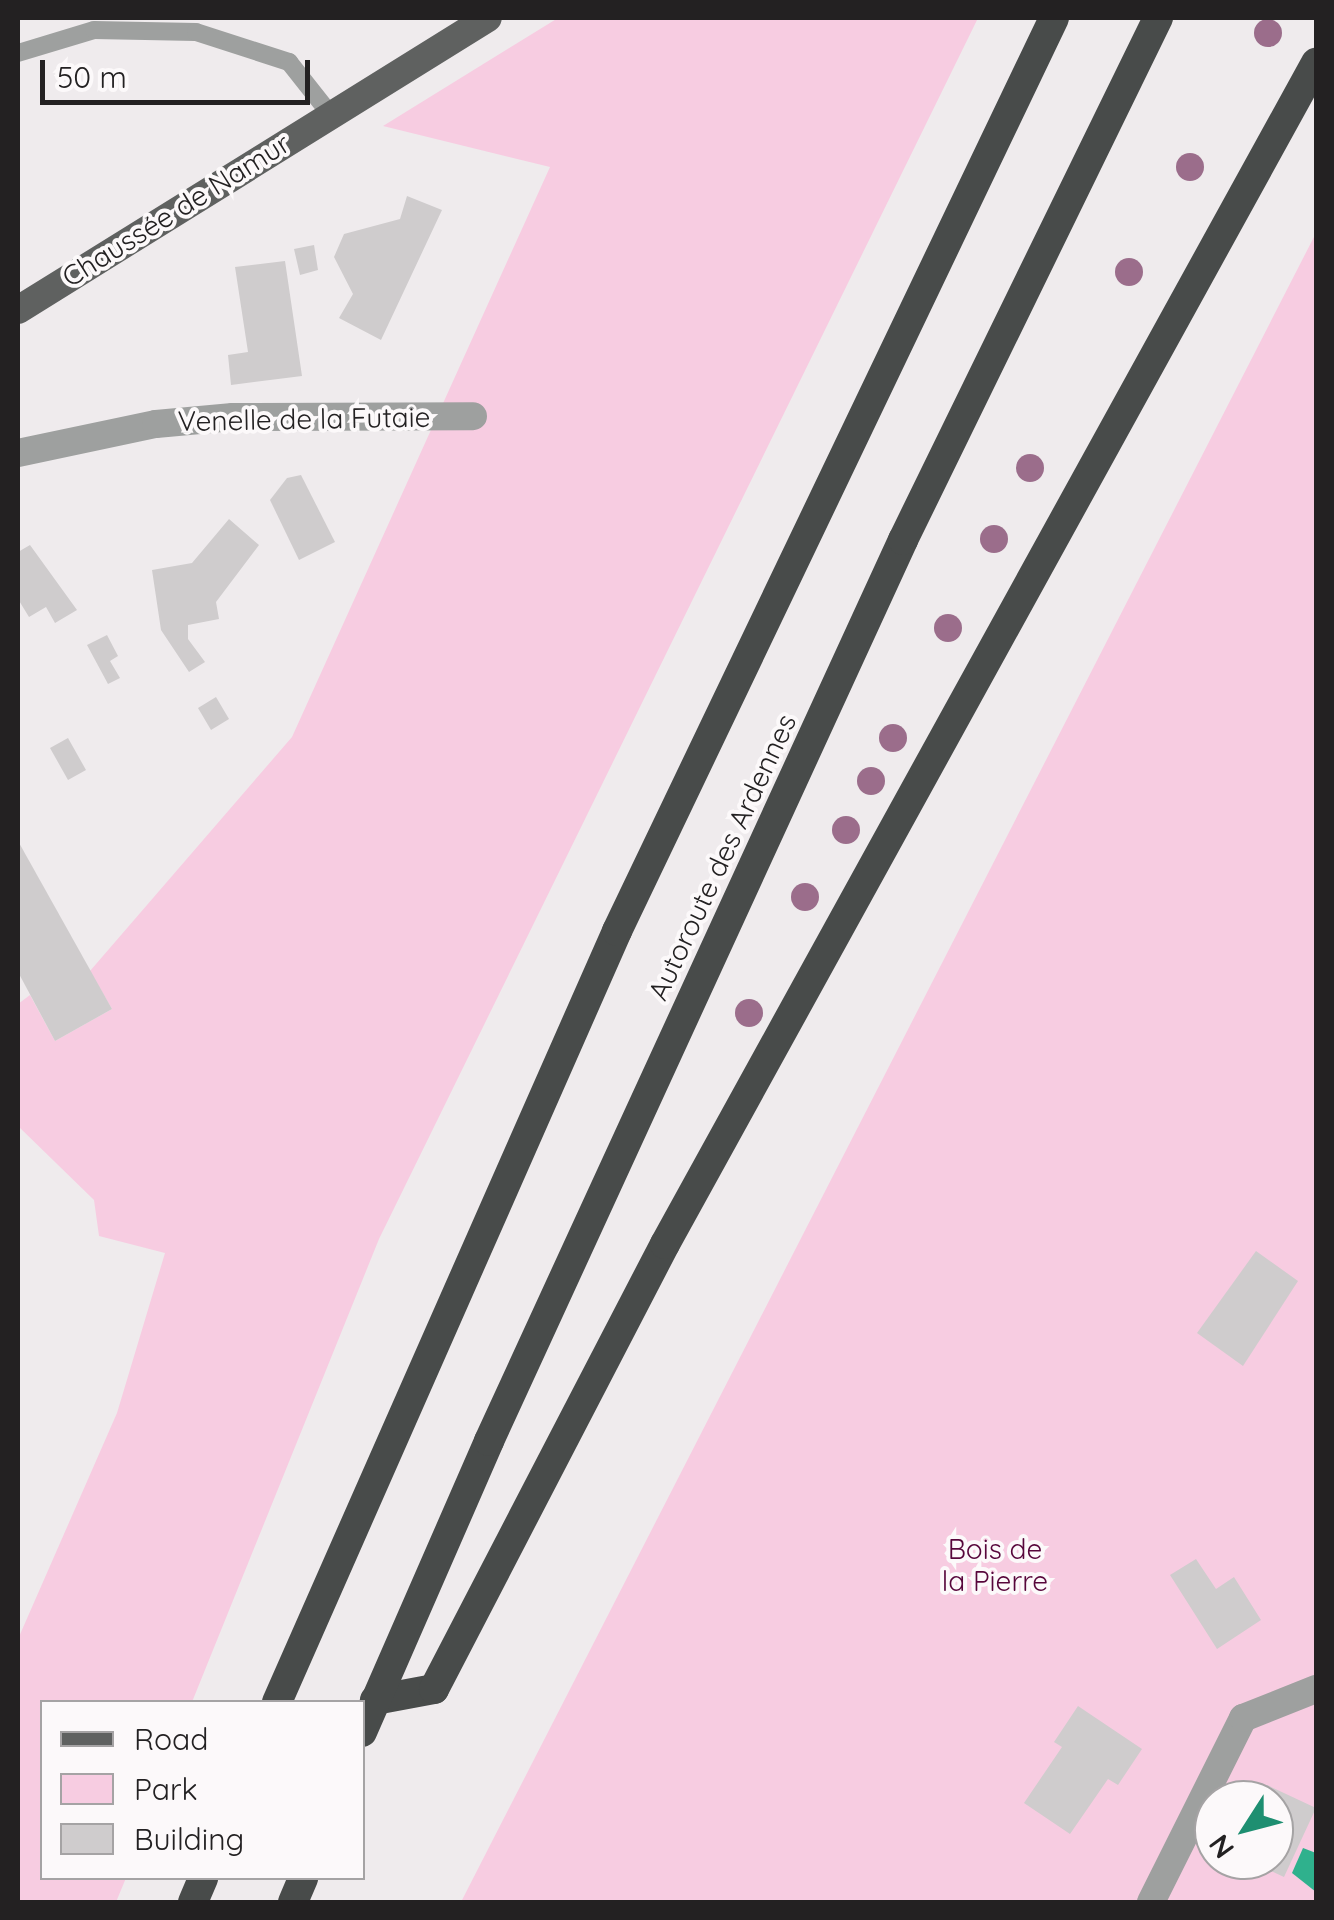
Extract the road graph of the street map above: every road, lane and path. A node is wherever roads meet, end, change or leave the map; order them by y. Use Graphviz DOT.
graph roads {
  1 [pos="488,18"];
  2 [pos="1054,18"];
  3 [pos="1158,18"];
  4 [pos="18,53"];
  5 [pos="1316,64"];
  6 [pos="330,114"];
  7 [pos="18,310"];
  8 [pos="473,416"];
  9 [pos="18,454"];
  10 [pos="1316,1690"];
  11 [pos="278,1700"];
  12 [pos="375,1700"];
  13 [pos="365,1725"];
  14 [pos="1151,1902"];
  1 -- 6 [label="main road, Chaussée de Namur"];
  2 -- 11 [label="highway"];
  3 -- 12 [label="highway, Autoroute des Ardennes"];
  4 -- 6 [label="lane"];
  5 -- 12 [label="highway"];
  6 -- 7 [label="main road, Chaussée de Namur"];
  8 -- 9 [label="street, Venelle de la Futaie"];
  10 -- 14 [label="street"];
  12 -- 13 [label="highway, Autoroute des Ardennes"];
}
